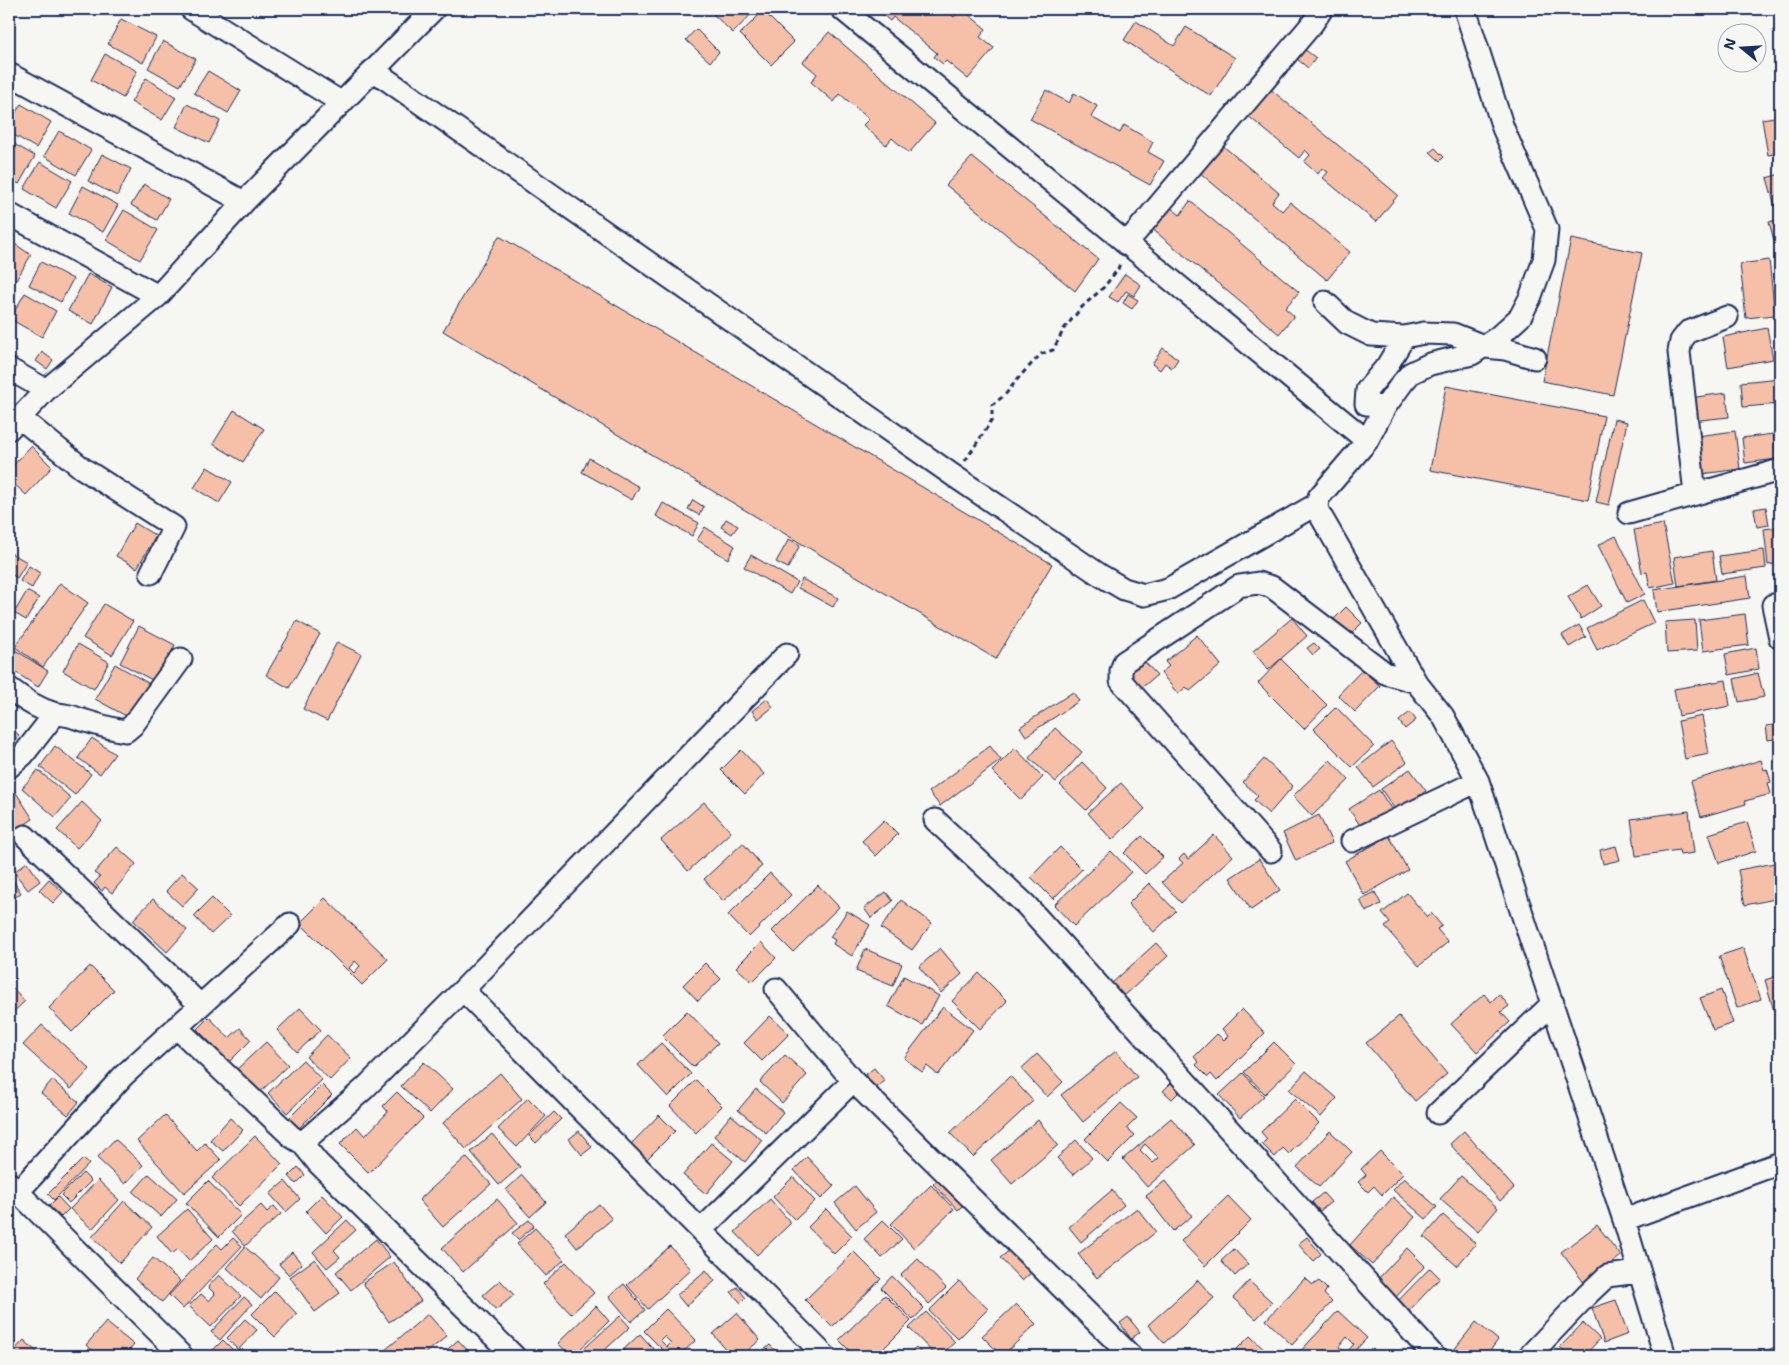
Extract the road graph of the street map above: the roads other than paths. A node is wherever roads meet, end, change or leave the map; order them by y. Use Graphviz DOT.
graph roads {
  1 [pos="191,9"];
  2 [pos="434,9"];
  3 [pos="842,9"];
  4 [pos="1322,9"];
  5 [pos="1465,9"];
  6 [pos="373,70"];
  7 [pos="9,74"];
  8 [pos="342,103"];
  9 [pos="244,202"];
  10 [pos="9,214"];
  11 [pos="1126,244"];
  12 [pos="158,296"];
  13 [pos="1325,302"];
  14 [pos="1727,317"];
  15 [pos="1404,337"];
  16 [pos="1486,347"];
  17 [pos="1535,358"];
  18 [pos="9,370"];
  19 [pos="46,390"];
  20 [pos="1385,407"];
  21 [pos="14,424"];
  22 [pos="1366,441"];
  23 [pos="1780,470"];
  24 [pos="1695,494"];
  25 [pos="1317,504"];
  26 [pos="1630,514"];
  27 [pos="151,573"];
  28 [pos="1773,604"];
  29 [pos="1780,638"];
  30 [pos="787,654"];
  31 [pos="181,659"];
  32 [pos="1416,682"];
  33 [pos="9,688"];
  34 [pos="55,714"];
  35 [pos="9,766"];
  36 [pos="1478,781"];
  37 [pos="936,820"];
  38 [pos="26,836"];
  39 [pos="1352,841"];
  40 [pos="1271,852"];
  41 [pos="290,924"];
  42 [pos="776,989"];
  43 [pos="463,990"];
  44 [pos="1553,1003"];
  45 [pos="200,1004"];
  46 [pos="176,1027"];
  47 [pos="854,1081"];
  48 [pos="1438,1113"];
  49 [pos="302,1143"];
  50 [pos="1780,1163"];
  51 [pos="13,1187"];
  52 [pos="1624,1220"];
  53 [pos="701,1230"];
  54 [pos="1639,1272"];
  55 [pos="182,1356"];
  56 [pos="514,1356"];
  57 [pos="825,1356"];
  58 [pos="1131,1356"];
  59 [pos="1434,1356"];
  60 [pos="1529,1356"];
  61 [pos="1665,1356"];
  1 -- 8 [label="street"];
  2 -- 6 [label="street"];
  3 -- 11 [label="street"];
  4 -- 11 [label="street"];
  5 -- 16 [label="street"];
  6 -- 8 [label="street"];
  6 -- 25 [label="street"];
  7 -- 9 [label="street"];
  8 -- 9 [label="street"];
  9 -- 12 [label="street"];
  10 -- 12 [label="street"];
  11 -- 22 [label="street"];
  12 -- 19 [label="street"];
  13 -- 15 [label="street"];
  14 -- 24 [label="street"];
  15 -- 16 [label="street"];
  15 -- 20 [label="street"];
  16 -- 17 [label="street"];
  16 -- 20 [label="street"];
  18 -- 19 [label="street"];
  19 -- 21 [label="street"];
  20 -- 22 [label="street"];
  21 -- 27 [label="street"];
  22 -- 25 [label="street"];
  23 -- 24 [label="street"];
  24 -- 26 [label="street"];
  25 -- 32 [label="street"];
  28 -- 29 [label="street"];
  30 -- 43 [label="street"];
  31 -- 34 [label="street"];
  32 -- 36 [label="street"];
  32 -- 40 [label="street"];
  33 -- 34 [label="street"];
  34 -- 35 [label="street"];
  36 -- 39 [label="street"];
  36 -- 44 [label="street"];
  37 -- 59 [label="street"];
  38 -- 45 [label="street"];
  41 -- 45 [label="street"];
  42 -- 47 [label="street"];
  43 -- 49 [label="street"];
  43 -- 53 [label="street"];
  44 -- 48 [label="street"];
  44 -- 52 [label="street"];
  45 -- 46 [label="street"];
  46 -- 49 [label="street"];
  46 -- 51 [label="street"];
  47 -- 53 [label="street"];
  47 -- 58 [label="street"];
  49 -- 56 [label="street"];
  50 -- 52 [label="street"];
  51 -- 55 [label="street"];
  52 -- 54 [label="street"];
  53 -- 57 [label="street"];
  54 -- 60 [label="street"];
  54 -- 61 [label="street"];
}
